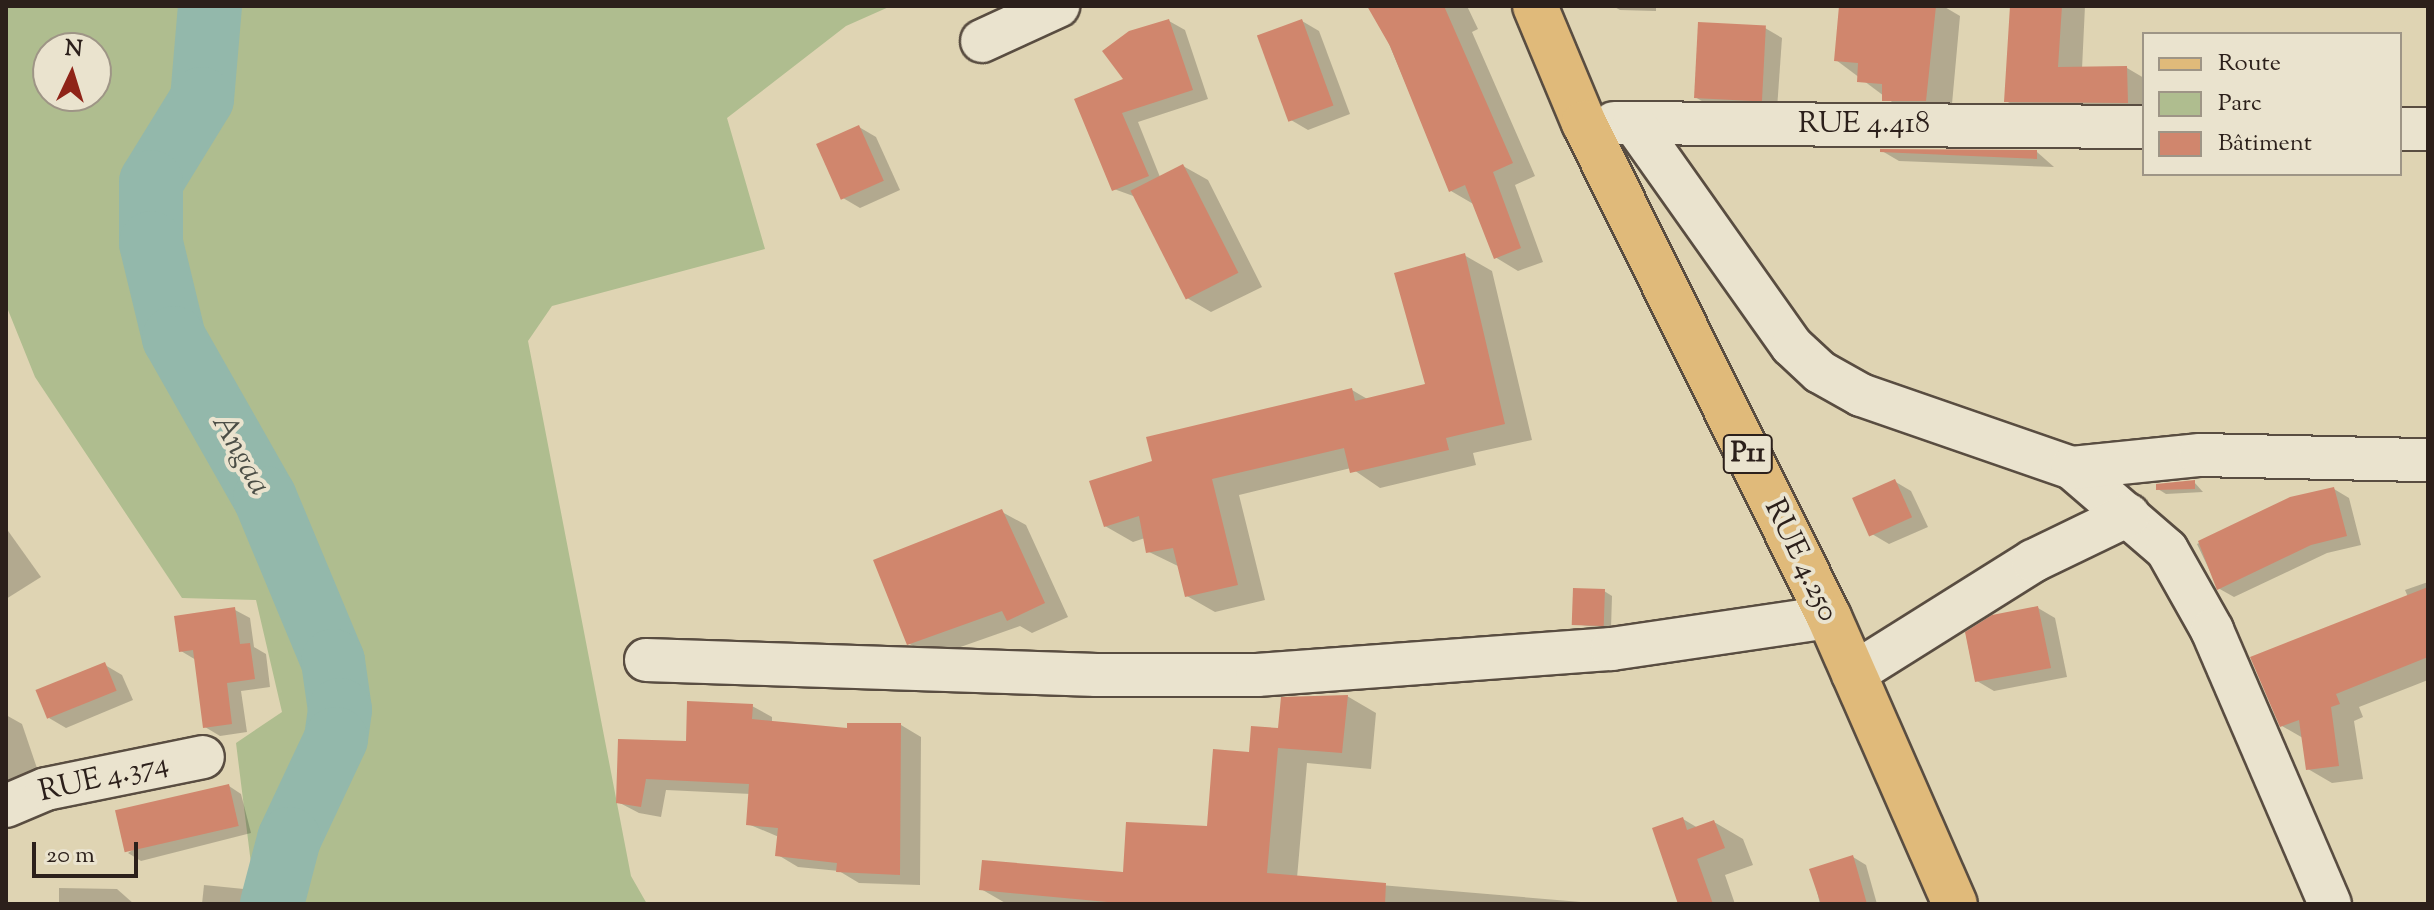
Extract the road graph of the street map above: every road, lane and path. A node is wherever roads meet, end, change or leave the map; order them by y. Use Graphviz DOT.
graph roads {
  1 [pos="1058,6"];
  2 [pos="1535,6"];
  3 [pos="982,41"];
  4 [pos="1584,123"];
  5 [pos="1634,123"];
  6 [pos="2142,127"];
  7 [pos="2402,129"];
  8 [pos="2428,129"];
  9 [pos="2428,460"];
  10 [pos="2072,468"];
  11 [pos="2128,515"];
  12 [pos="1829,617"];
  13 [pos="646,660"];
  14 [pos="1853,674"];
  15 [pos="203,757"];
  16 [pos="6,806"];
  17 [pos="1955,904"];
  18 [pos="2330,904"];
  1 -- 3 [label="street"];
  2 -- 4 [label="main road, RUE 4.250 / P11"];
  4 -- 5 [label="street, RUE 4.418"];
  4 -- 12 [label="main road, RUE 4.250 / P11"];
  5 -- 6 [label="street, RUE 4.418"];
  5 -- 10 [label="street"];
  7 -- 8 [label="street"];
  9 -- 10 [label="street"];
  10 -- 11 [label="street"];
  11 -- 14 [label="street"];
  11 -- 18 [label="street"];
  12 -- 13 [label="street"];
  12 -- 14 [label="main road, RUE 4.250 / P11"];
  14 -- 17 [label="main road, RUE 4.250 / P11"];
  15 -- 16 [label="street, RUE 4.374"];
}
